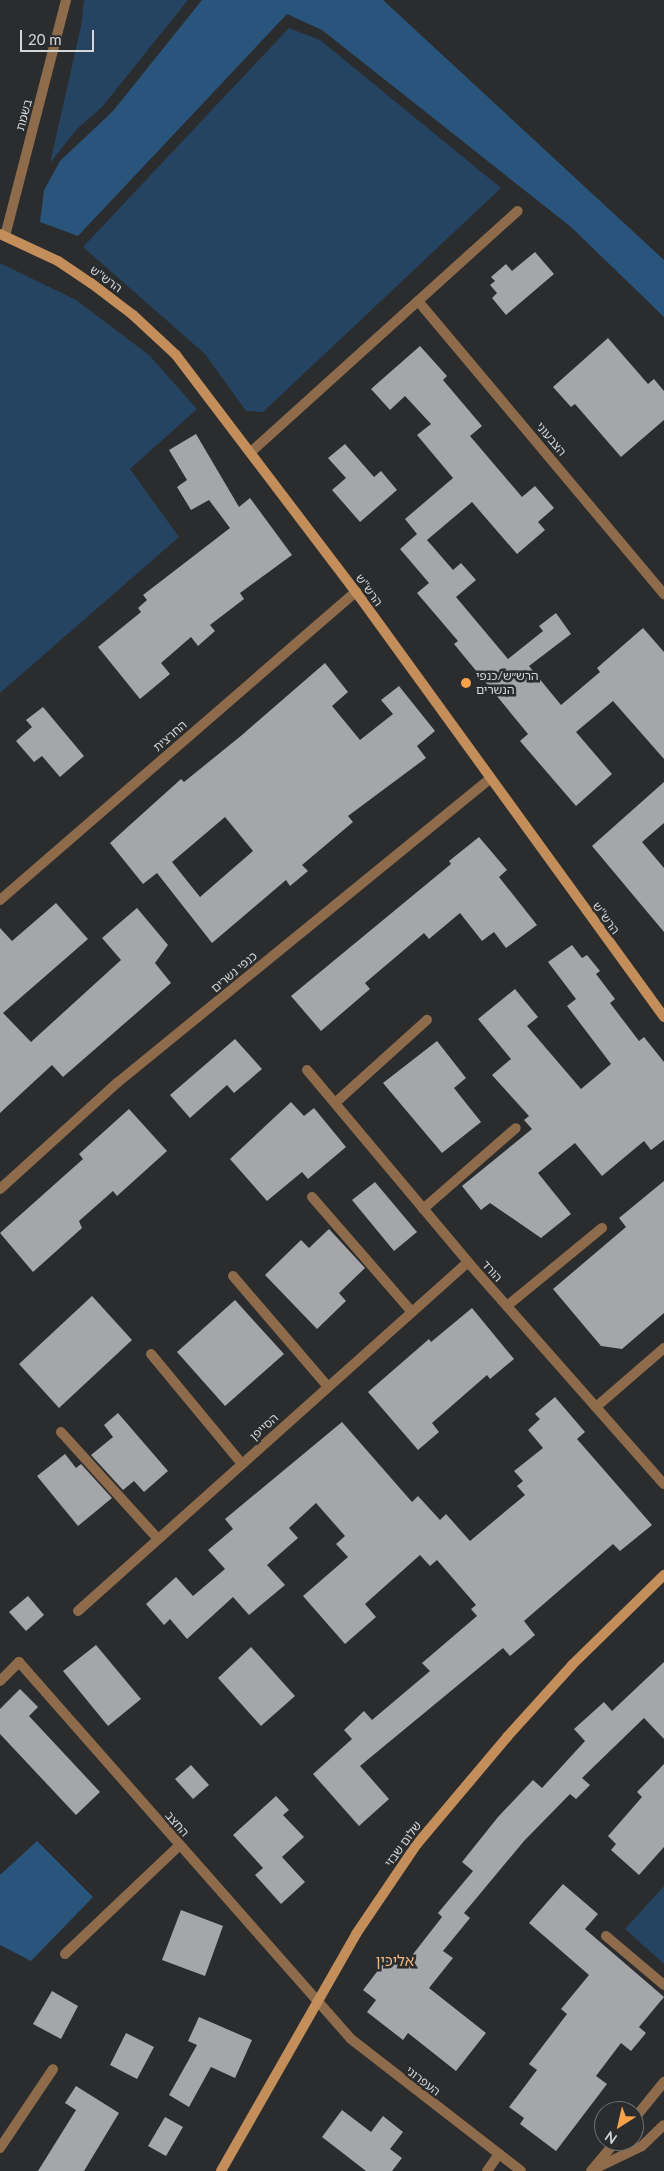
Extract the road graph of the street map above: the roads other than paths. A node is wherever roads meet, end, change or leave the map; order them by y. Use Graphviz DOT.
graph roads {
  1 [pos="66,0"];
  2 [pos="518,211"];
  3 [pos="2,235"];
  4 [pos="418,300"];
  5 [pos="252,451"];
  6 [pos="356,592"];
  7 [pos="664,594"];
  8 [pos="489,780"];
  9 [pos="0,900"];
  10 [pos="664,1017"];
  11 [pos="427,1020"];
  12 [pos="307,1070"];
  13 [pos="335,1103"];
  14 [pos="516,1128"];
  15 [pos="0,1189"];
  16 [pos="312,1197"];
  17 [pos="423,1209"];
  18 [pos="602,1228"];
  19 [pos="468,1262"];
  20 [pos="233,1276"];
  21 [pos="506,1306"];
  22 [pos="412,1312"];
  23 [pos="664,1348"];
  24 [pos="151,1354"];
  25 [pos="328,1387"];
  26 [pos="596,1407"];
  27 [pos="61,1432"];
  28 [pos="242,1464"];
  29 [pos="664,1484"];
  30 [pos="158,1539"];
  31 [pos="664,1575"];
  32 [pos="78,1611"];
  33 [pos="0,1681"];
  34 [pos="179,1846"];
  35 [pos="606,1936"];
  36 [pos="65,1954"];
  37 [pos="664,1985"];
  38 [pos="316,2003"];
  39 [pos="53,2069"];
  40 [pos="664,2082"];
  41 [pos="644,2107"];
  42 [pos="664,2125"];
  43 [pos="0,2148"];
  44 [pos="608,2151"];
  45 [pos="499,2154"];
  46 [pos="592,2170"];
  47 [pos="221,2171"];
  48 [pos="487,2171"];
  49 [pos="521,2171"];
  1 -- 3 [label="street, בשמת"];
  2 -- 4 [label="street"];
  3 -- 5 [label="street, הרש''ש"];
  4 -- 5 [label="street"];
  4 -- 7 [label="street, הצבעוני"];
  5 -- 6 [label="street, הרש''ש"];
  6 -- 8 [label="street, הרש''ש"];
  6 -- 9 [label="street, החרצית"];
  8 -- 10 [label="street, הרש''ש"];
  8 -- 15 [label="street, כנפי נשרים"];
  11 -- 13 [label="street"];
  12 -- 13 [label="street, הורד"];
  13 -- 17 [label="street, הורד"];
  14 -- 17 [label="street"];
  16 -- 22 [label="street"];
  17 -- 19 [label="street, הורד"];
  18 -- 21 [label="street"];
  19 -- 21 [label="street, הורד"];
  19 -- 22 [label="street, הסייפן"];
  20 -- 25 [label="street"];
  21 -- 26 [label="street, הורד"];
  22 -- 25 [label="street, הסייפן"];
  23 -- 26 [label="street"];
  24 -- 28 [label="street"];
  25 -- 28 [label="street, הסייפן"];
  26 -- 29 [label="street, הורד"];
  27 -- 30 [label="street"];
  28 -- 30 [label="street, הסייפן"];
  30 -- 32 [label="street, הסייפן"];
  31 -- 38 [label="street, שלום שבזי"];
  33 -- 34 [label="street, החצב"];
  34 -- 36 [label="street"];
  34 -- 38 [label="street, החצב"];
  35 -- 37 [label="street"];
  38 -- 45 [label="street, העפרוני"];
  38 -- 47 [label="street, שלום שבזי"];
  39 -- 43 [label="street"];
  40 -- 41 [label="street"];
  42 -- 46 [label="street"];
  44 -- 46 [label="street"];
  45 -- 48 [label="street"];
  45 -- 49 [label="street, העפרוני"];
}
